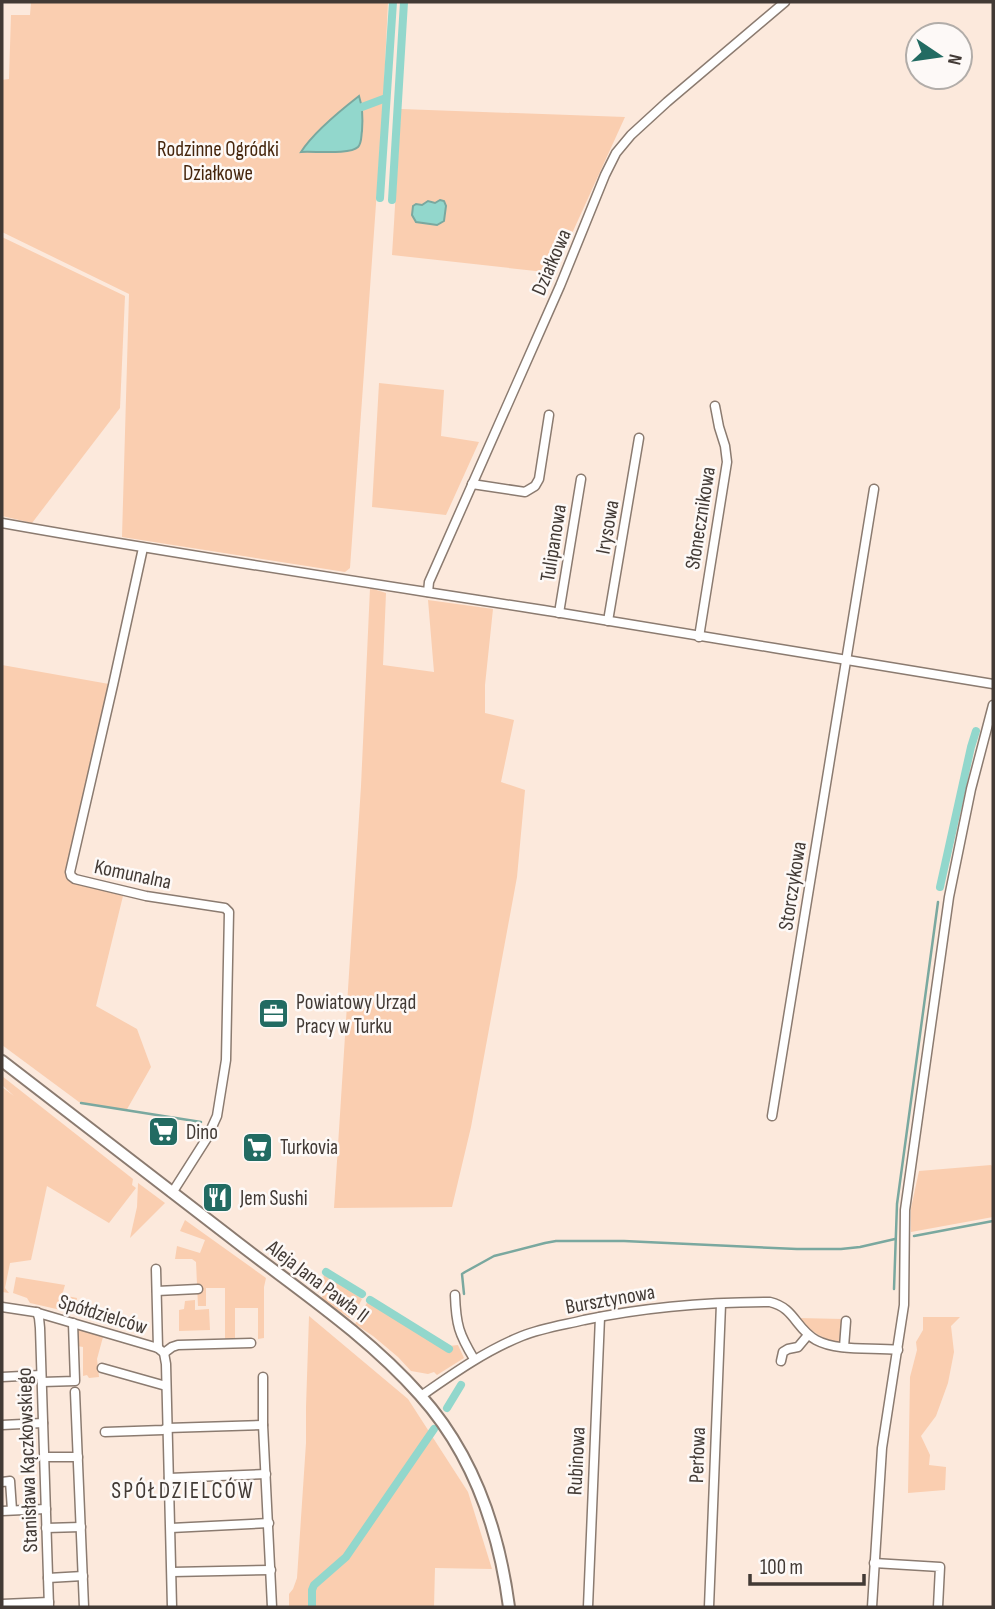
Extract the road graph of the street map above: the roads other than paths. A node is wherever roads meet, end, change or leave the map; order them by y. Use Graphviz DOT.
graph roads {
  1 [pos="785,2"];
  2 [pos="715,406"];
  3 [pos="549,415"];
  4 [pos="639,438"];
  5 [pos="581,479"];
  6 [pos="472,484"];
  7 [pos="874,489"];
  8 [pos="2,523"];
  9 [pos="143,548"];
  10 [pos="423,592"];
  11 [pos="559,613"];
  12 [pos="608,621"];
  13 [pos="699,637"];
  14 [pos="847,661"];
  15 [pos="993,684"];
  16 [pos="993,705"];
  17 [pos="2,1061"];
  18 [pos="772,1116"];
  19 [pos="172,1193"];
  20 [pos="156,1269"];
  21 [pos="198,1289"];
  22 [pos="157,1291"];
  23 [pos="455,1295"];
  24 [pos="721,1304"];
  25 [pos="2,1307"];
  26 [pos="37,1312"];
  27 [pos="600,1317"];
  28 [pos="846,1321"];
  29 [pos="73,1323"];
  30 [pos="808,1335"];
  31 [pos="251,1343"];
  32 [pos="844,1347"];
  33 [pos="898,1350"];
  34 [pos="161,1351"];
  35 [pos="474,1359"];
  36 [pos="781,1361"];
  37 [pos="102,1368"];
  38 [pos="2,1377"];
  39 [pos="263,1377"];
  40 [pos="41,1378"];
  41 [pos="166,1386"];
  42 [pos="75,1392"];
  43 [pos="421,1396"];
  44 [pos="43,1423"];
  45 [pos="2,1425"];
  46 [pos="263,1425"];
  47 [pos="167,1428"];
  48 [pos="105,1432"];
  49 [pos="44,1457"];
  50 [pos="78,1457"];
  51 [pos="266,1474"];
  52 [pos="169,1478"];
  53 [pos="2,1482"];
  54 [pos="46,1509"];
  55 [pos="12,1510"];
  56 [pos="2,1511"];
  57 [pos="269,1523"];
  58 [pos="81,1527"];
  59 [pos="46,1528"];
  60 [pos="171,1528"];
  61 [pos="874,1563"];
  62 [pos="271,1570"];
  63 [pos="172,1572"];
  64 [pos="83,1576"];
  65 [pos="48,1578"];
  66 [pos="2,1604"];
  67 [pos="49,1605"];
  68 [pos="84,1607"];
  69 [pos="173,1607"];
  70 [pos="272,1607"];
  71 [pos="509,1607"];
  72 [pos="587,1607"];
  73 [pos="709,1607"];
  74 [pos="872,1607"];
  75 [pos="938,1607"];
  1 -- 6 [label="street, Działkowa"];
  2 -- 13 [label="street, Słonecznikowa"];
  3 -- 6 [label="street"];
  4 -- 12 [label="street, Irysowa"];
  5 -- 11 [label="street, Tulipanowa"];
  6 -- 10 [label="street, Działkowa"];
  7 -- 14 [label="street, Storczykowa"];
  8 -- 9 [label="street"];
  9 -- 10 [label="street"];
  9 -- 19 [label="street, Komunalna"];
  10 -- 11 [label="street"];
  11 -- 12 [label="street"];
  12 -- 13 [label="street"];
  13 -- 14 [label="street"];
  14 -- 15 [label="street"];
  14 -- 18 [label="street, Storczykowa"];
  16 -- 33 [label="street"];
  17 -- 19 [label="main road, Aleja Jana Pawła II"];
  19 -- 43 [label="main road, Aleja Jana Pawła II"];
  20 -- 22 [label="street, Spółdzielców"];
  21 -- 22 [label="street, Spółdzielców"];
  22 -- 34 [label="street, Spółdzielców"];
  23 -- 35 [label="street"];
  24 -- 27 [label="street, Bursztynowa"];
  24 -- 30 [label="street, Bursztynowa"];
  24 -- 73 [label="street, Perłowa"];
  25 -- 26 [label="street, Spółdzielców"];
  26 -- 29 [label="street, Spółdzielców"];
  26 -- 40 [label="street, Stanisława Kączkowskiego"];
  27 -- 35 [label="street, Bursztynowa"];
  27 -- 72 [label="street, Rubinowa"];
  28 -- 32 [label="street"];
  29 -- 34 [label="street, Spółdzielców"];
  29 -- 40 [label="street"];
  30 -- 32 [label="street, Bursztynowa"];
  30 -- 36 [label="street"];
  31 -- 34 [label="street, Spółdzielców"];
  32 -- 33 [label="street, Bursztynowa"];
  33 -- 61 [label="street"];
  34 -- 41 [label="street, Spółdzielców"];
  35 -- 43 [label="street, Bursztynowa"];
  37 -- 41 [label="street"];
  38 -- 40 [label="street"];
  39 -- 46 [label="street"];
  40 -- 44 [label="street, Stanisława Kączkowskiego"];
  41 -- 47 [label="street, Spółdzielców"];
  42 -- 50 [label="street"];
  43 -- 71 [label="main road, Aleja Jana Pawła II"];
  44 -- 45 [label="street"];
  44 -- 49 [label="street, Stanisława Kączkowskiego"];
  46 -- 47 [label="street"];
  46 -- 51 [label="street"];
  47 -- 48 [label="street"];
  47 -- 52 [label="street, Spółdzielców"];
  49 -- 50 [label="street"];
  49 -- 54 [label="street, Stanisława Kączkowskiego"];
  50 -- 58 [label="street"];
  51 -- 52 [label="street"];
  51 -- 57 [label="street"];
  52 -- 60 [label="street, Spółdzielców"];
  53 -- 55 [label="street"];
  54 -- 55 [label="street"];
  54 -- 59 [label="street, Stanisława Kączkowskiego"];
  55 -- 56 [label="street"];
  57 -- 60 [label="street"];
  57 -- 62 [label="street"];
  58 -- 59 [label="street"];
  58 -- 64 [label="street"];
  59 -- 65 [label="street, Stanisława Kączkowskiego"];
  60 -- 63 [label="street, Spółdzielców"];
  61 -- 74 [label="street"];
  61 -- 75 [label="street"];
  62 -- 63 [label="street"];
  62 -- 70 [label="street"];
  63 -- 69 [label="street, Spółdzielców"];
  64 -- 65 [label="street"];
  64 -- 68 [label="street"];
  65 -- 67 [label="street, Stanisława Kączkowskiego"];
  66 -- 67 [label="street"];
}
